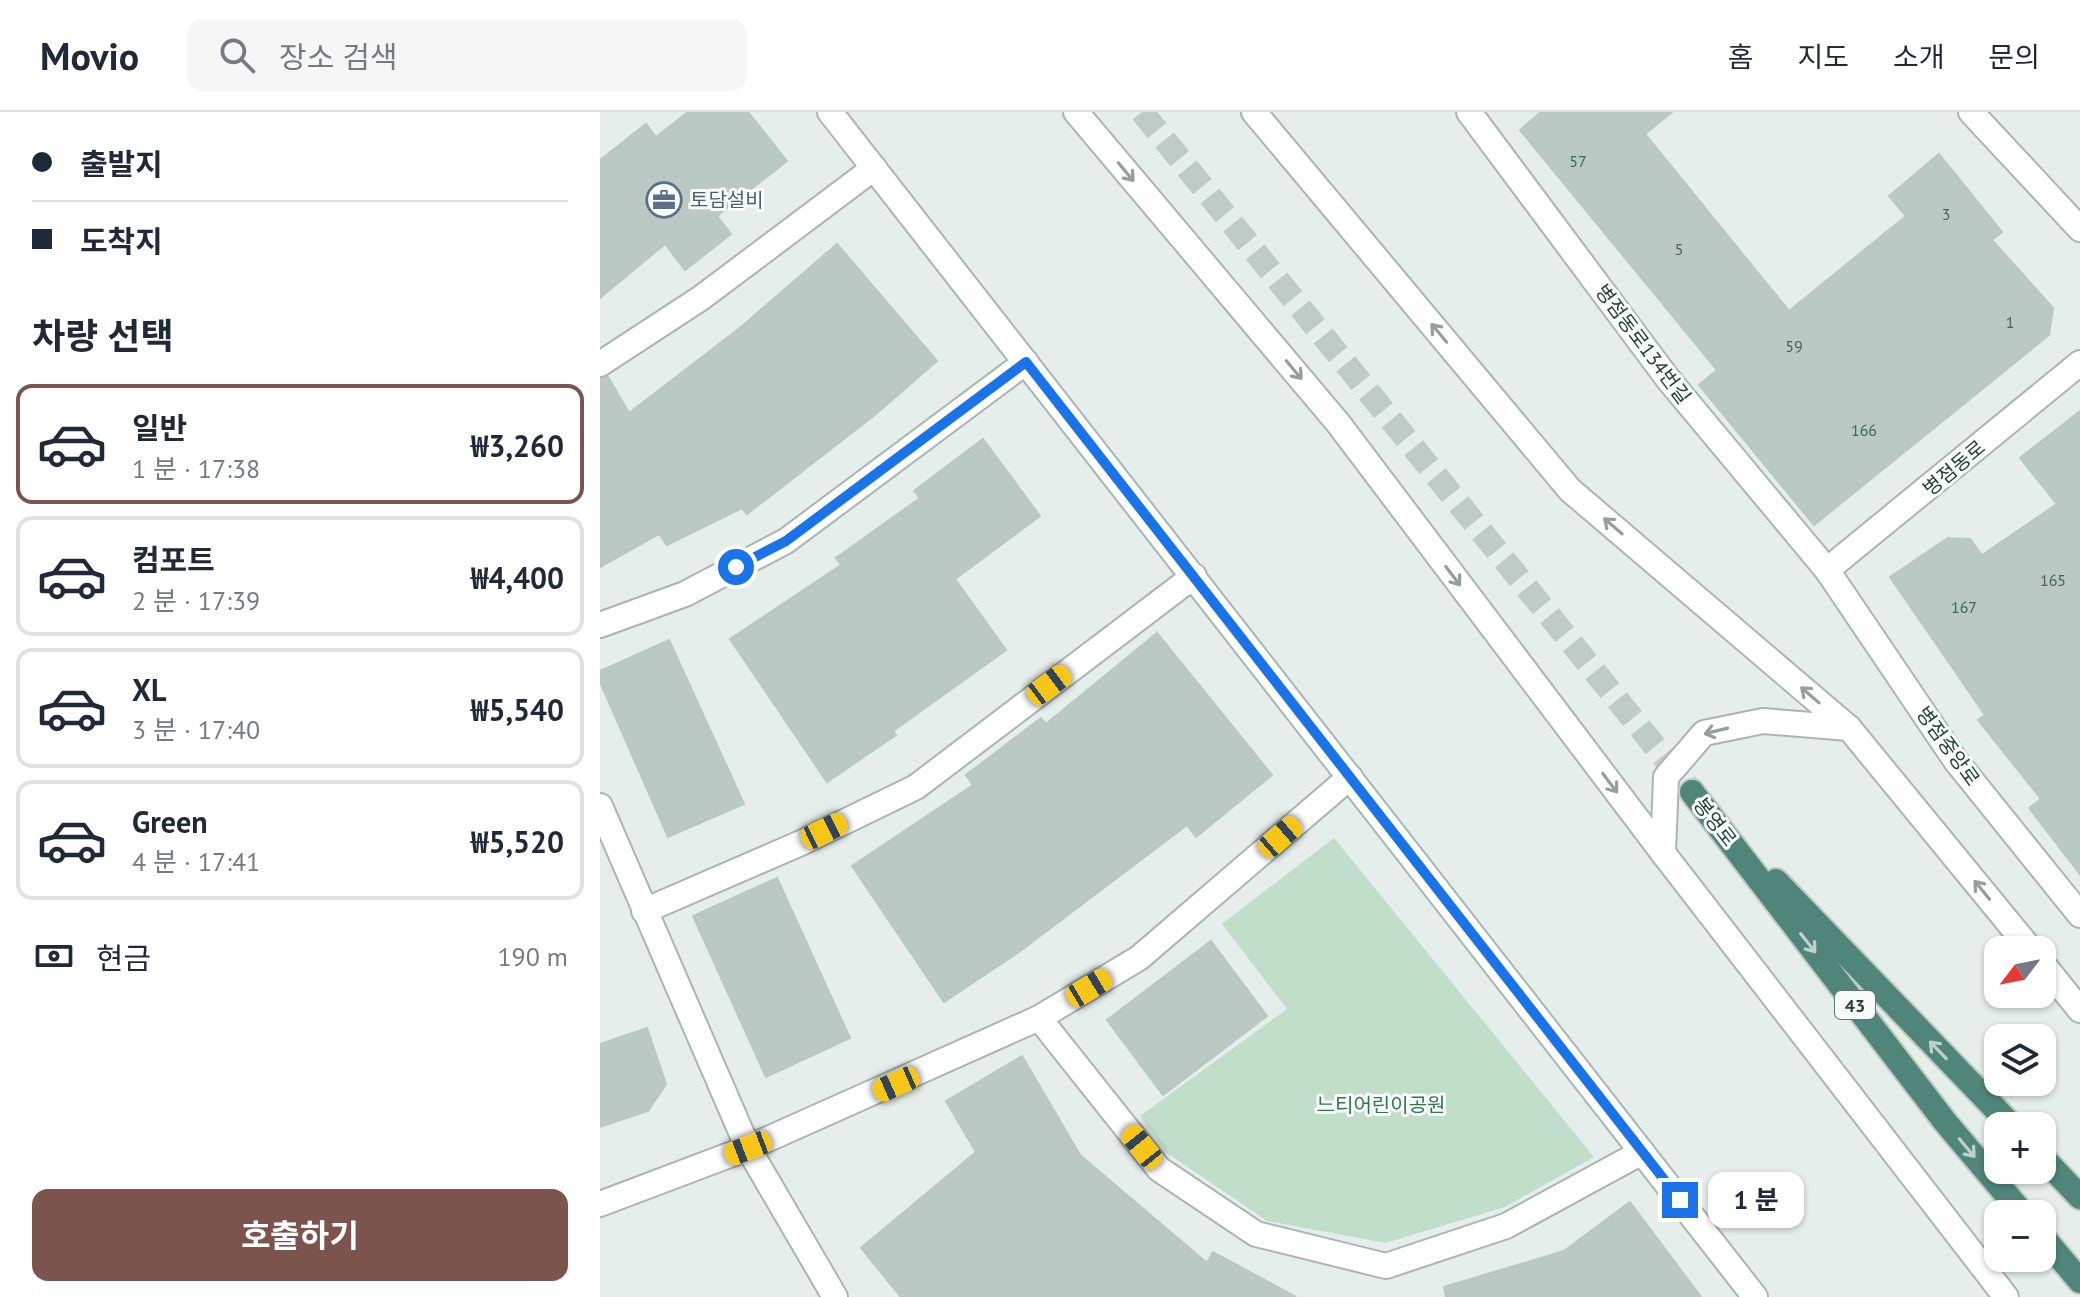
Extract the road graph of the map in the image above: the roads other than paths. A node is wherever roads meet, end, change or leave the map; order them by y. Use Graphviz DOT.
graph roads {
  1 [pos="830,112"];
  2 [pos="1076,112"];
  3 [pos="1254,112"];
  4 [pos="1469,112"];
  5 [pos="1971,112"];
  6 [pos="874,168"];
  7 [pos="2080,229"];
  8 [pos="1026,362"];
  9 [pos="2080,363"];
  10 [pos="600,364"];
  11 [pos="1827,570"];
  12 [pos="1194,576"];
  13 [pos="600,625"];
  14 [pos="1849,728"];
  15 [pos="1350,777"];
  16 [pos="600,806"];
  17 [pos="1663,853"];
  18 [pos="644,911"];
  19 [pos="2080,915"];
  20 [pos="2020,936"];
  21 [pos="2056,980"];
  22 [pos="2080,1010"];
  23 [pos="1039,1018"];
  24 [pos="1999,1112"];
  25 [pos="748,1148"];
  26 [pos="1642,1152"];
  27 [pos="1984,1168"];
  28 [pos="2056,1172"];
  29 [pos="1998,1184"];
  30 [pos="2080,1197"];
  31 [pos="2011,1200"];
  32 [pos="600,1204"];
  33 [pos="2056,1253"];
  34 [pos="2080,1281"];
  35 [pos="835,1297"];
  36 [pos="1755,1297"];
  37 [pos="2006,1297"];
  1 -- 6 [label="street"];
  2 -- 17 [label="street, one-way"];
  14 -- 3 [label="street, one-way"];
  4 -- 11 [label="street, 병점동로134번길"];
  5 -- 7 [label="street"];
  6 -- 8 [label="street"];
  6 -- 10 [label="street"];
  8 -- 12 [label="street"];
  8 -- 13 [label="street"];
  9 -- 11 [label="street, 병점동로"];
  11 -- 19 [label="street, 병점중앙로"];
  12 -- 15 [label="street"];
  12 -- 18 [label="street"];
  14 -- 17 [label="street, one-way"];
  20 -- 14 [label="street, one-way"];
  15 -- 23 [label="street"];
  15 -- 26 [label="street"];
  16 -- 18 [label="street"];
  17 -- 37 [label="street"];
  18 -- 25 [label="street"];
  21 -- 22 [label="street"];
  23 -- 25 [label="street"];
  23 -- 26 [label="street"];
  24 -- 27 [label="highway, 봉영로 / 43, one-way"];
  25 -- 32 [label="street"];
  25 -- 35 [label="street"];
  26 -- 36 [label="street"];
  28 -- 30 [label="highway"];
  29 -- 31 [label="highway, 봉영로 / 43, one-way"];
  33 -- 34 [label="highway"];
}
